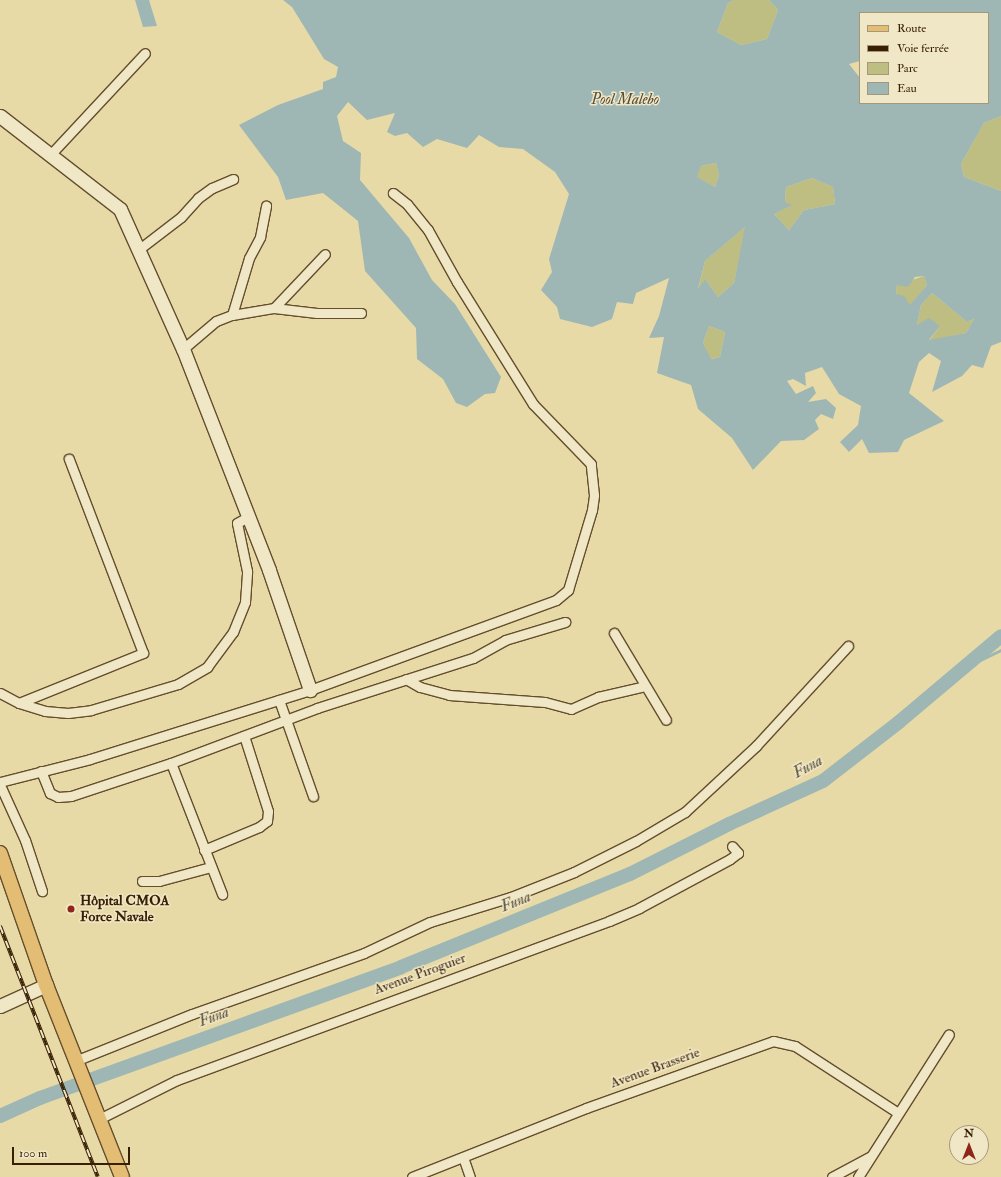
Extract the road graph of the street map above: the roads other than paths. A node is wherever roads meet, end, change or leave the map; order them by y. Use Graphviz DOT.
graph roads {
  1 [pos="145,53"];
  2 [pos="0,116"];
  3 [pos="50,155"];
  4 [pos="233,179"];
  5 [pos="393,193"];
  6 [pos="266,206"];
  7 [pos="138,250"];
  8 [pos="325,254"];
  9 [pos="274,308"];
  10 [pos="361,313"];
  11 [pos="232,314"];
  12 [pos="183,348"];
  13 [pos="69,459"];
  14 [pos="248,517"];
  15 [pos="565,622"];
  16 [pos="614,633"];
  17 [pos="848,646"];
  18 [pos="406,679"];
  19 [pos="645,686"];
  20 [pos="310,690"];
  21 [pos="0,693"];
  22 [pos="279,700"];
  23 [pos="19,703"];
  24 [pos="286,720"];
  25 [pos="666,720"];
  26 [pos="244,736"];
  27 [pos="171,763"];
  28 [pos="41,771"];
  29 [pos="0,784"];
  30 [pos="313,796"];
  31 [pos="732,846"];
  32 [pos="204,850"];
  33 [pos="0,853"];
  34 [pos="211,867"];
  35 [pos="142,881"];
  36 [pos="42,891"];
  37 [pos="222,894"];
  38 [pos="46,984"];
  39 [pos="0,1006"];
  40 [pos="948,1034"];
  41 [pos="75,1060"];
  42 [pos="898,1113"];
  43 [pos="99,1119"];
  44 [pos="872,1156"];
  45 [pos="463,1157"];
  46 [pos="122,1177"];
  47 [pos="412,1177"];
  48 [pos="470,1177"];
  49 [pos="832,1177"];
  50 [pos="858,1177"];
  1 -- 3 [label="street"];
  2 -- 3 [label="street"];
  3 -- 7 [label="street"];
  4 -- 7 [label="street"];
  5 -- 20 [label="street"];
  6 -- 11 [label="street"];
  7 -- 12 [label="street"];
  8 -- 9 [label="street"];
  9 -- 10 [label="street"];
  9 -- 11 [label="street"];
  11 -- 12 [label="street"];
  12 -- 14 [label="street"];
  13 -- 23 [label="street"];
  14 -- 20 [label="street"];
  14 -- 23 [label="street"];
  15 -- 18 [label="street"];
  16 -- 19 [label="street"];
  17 -- 41 [label="street"];
  18 -- 19 [label="street"];
  18 -- 24 [label="street"];
  19 -- 25 [label="street"];
  20 -- 22 [label="street"];
  21 -- 23 [label="street"];
  22 -- 24 [label="street"];
  22 -- 28 [label="street"];
  24 -- 26 [label="street"];
  24 -- 30 [label="street"];
  26 -- 27 [label="street"];
  26 -- 32 [label="street"];
  27 -- 28 [label="street"];
  27 -- 32 [label="street"];
  28 -- 29 [label="street"];
  29 -- 36 [label="street"];
  31 -- 43 [label="street, Avenue Piroguier"];
  32 -- 34 [label="street"];
  33 -- 38 [label="main road"];
  34 -- 35 [label="street"];
  34 -- 37 [label="street"];
  38 -- 39 [label="street"];
  38 -- 41 [label="main road"];
  40 -- 42 [label="street"];
  41 -- 43 [label="main road"];
  42 -- 44 [label="street"];
  42 -- 45 [label="street, Avenue Brasserie"];
  43 -- 46 [label="main road"];
  44 -- 49 [label="street"];
  44 -- 50 [label="street"];
  45 -- 47 [label="street, Avenue Brasserie"];
  45 -- 48 [label="street"];
}
